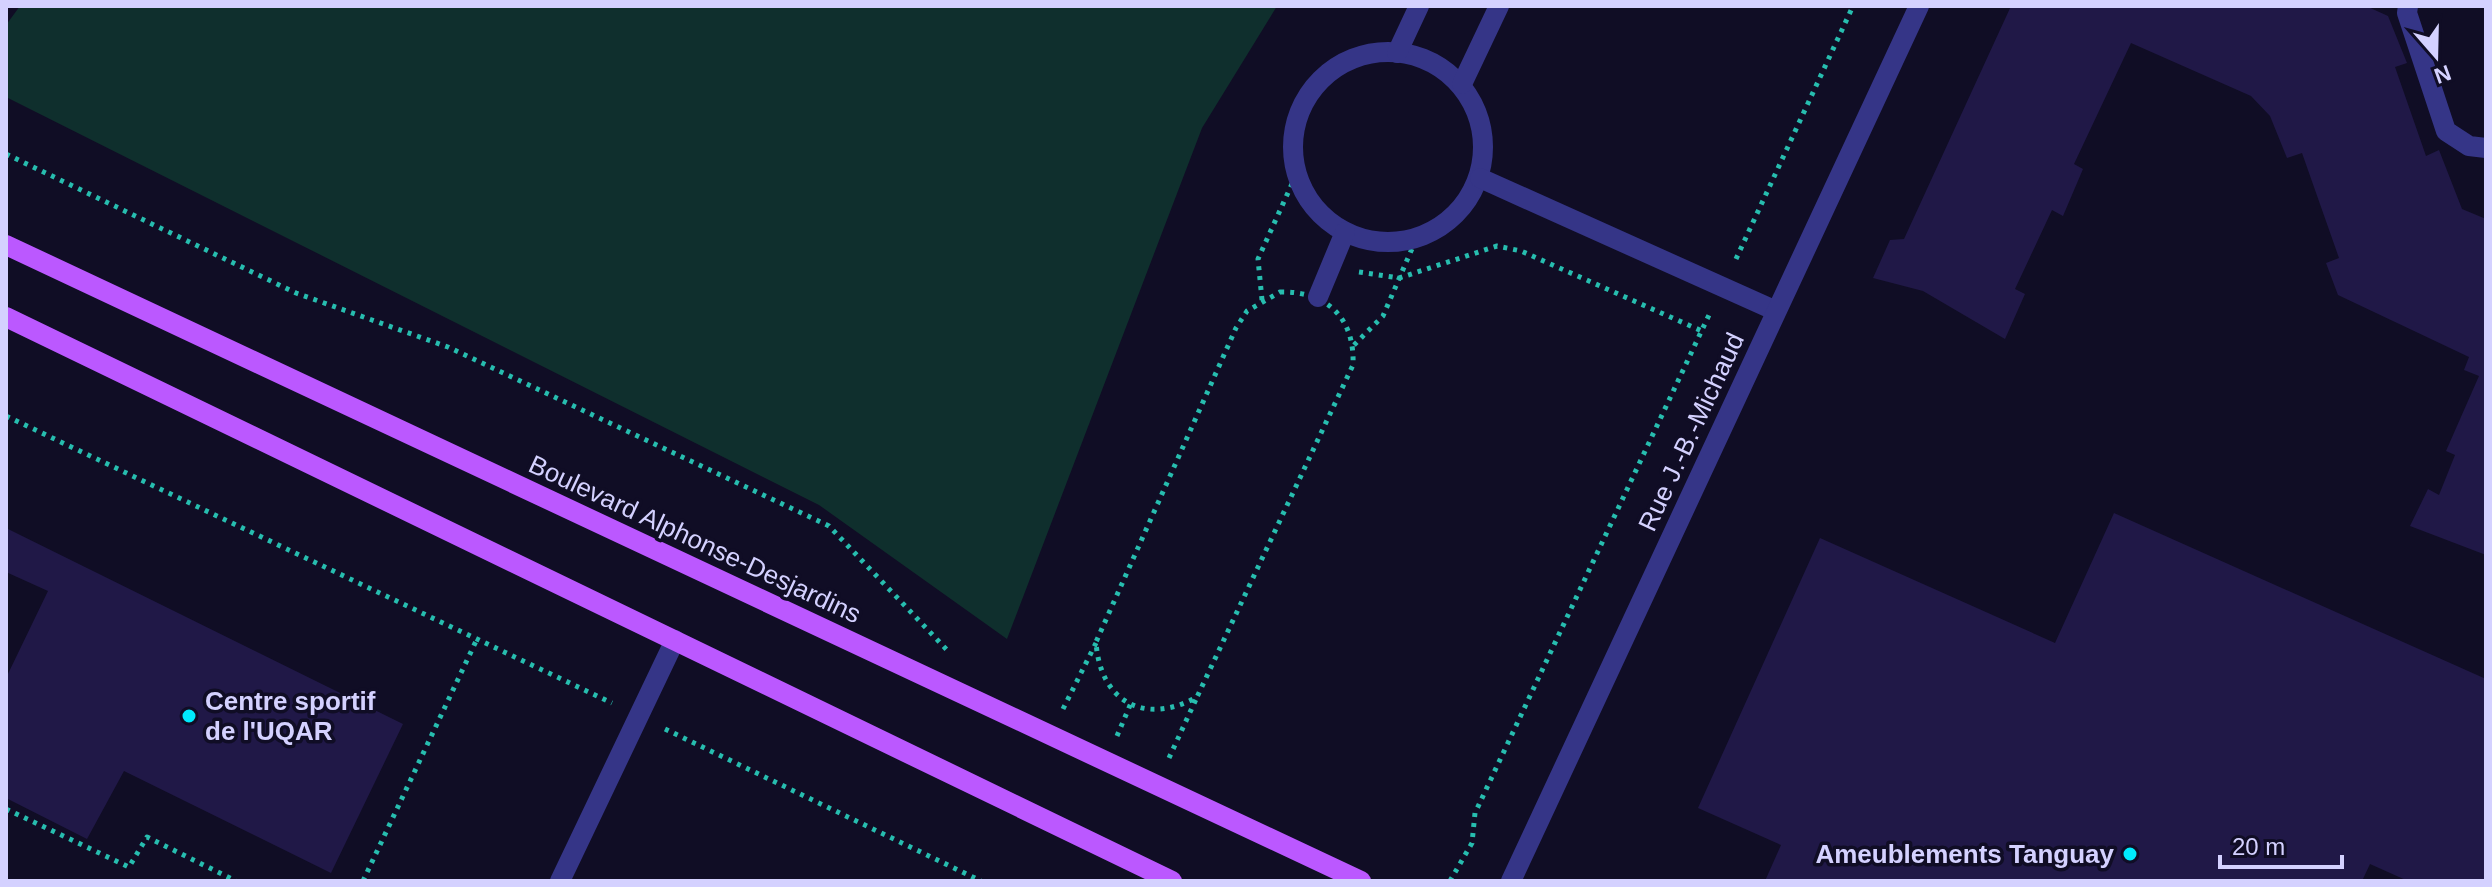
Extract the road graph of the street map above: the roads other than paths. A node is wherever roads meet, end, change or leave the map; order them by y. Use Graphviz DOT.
graph roads {
  1 [pos="1419,6"];
  2 [pos="1499,6"];
  3 [pos="1919,6"];
  4 [pos="2408,6"];
  5 [pos="1397,53"];
  6 [pos="1462,84"];
  7 [pos="2486,148"];
  8 [pos="1480,178"];
  9 [pos="1345,232"];
  10 [pos="6,245"];
  11 [pos="1318,297"];
  12 [pos="1776,311"];
  13 [pos="6,317"];
  14 [pos="675,640"];
  15 [pos="560,881"];
  16 [pos="1172,881"];
  17 [pos="1361,881"];
  18 [pos="1511,881"];
  1 -- 5 [label="street"];
  2 -- 6 [label="street"];
  3 -- 12 [label="street, Rue J.-B.-Michaud"];
  4 -- 7 [label="street"];
  5 -- 6 [label="street"];
  5 -- 9 [label="street"];
  6 -- 8 [label="street"];
  8 -- 9 [label="street"];
  8 -- 12 [label="street"];
  9 -- 11 [label="street"];
  10 -- 17 [label="main road, Boulevard Alphonse-Desjardins"];
  12 -- 18 [label="street, Rue J.-B.-Michaud"];
  13 -- 14 [label="main road"];
  14 -- 15 [label="street"];
  14 -- 16 [label="main road"];
}
